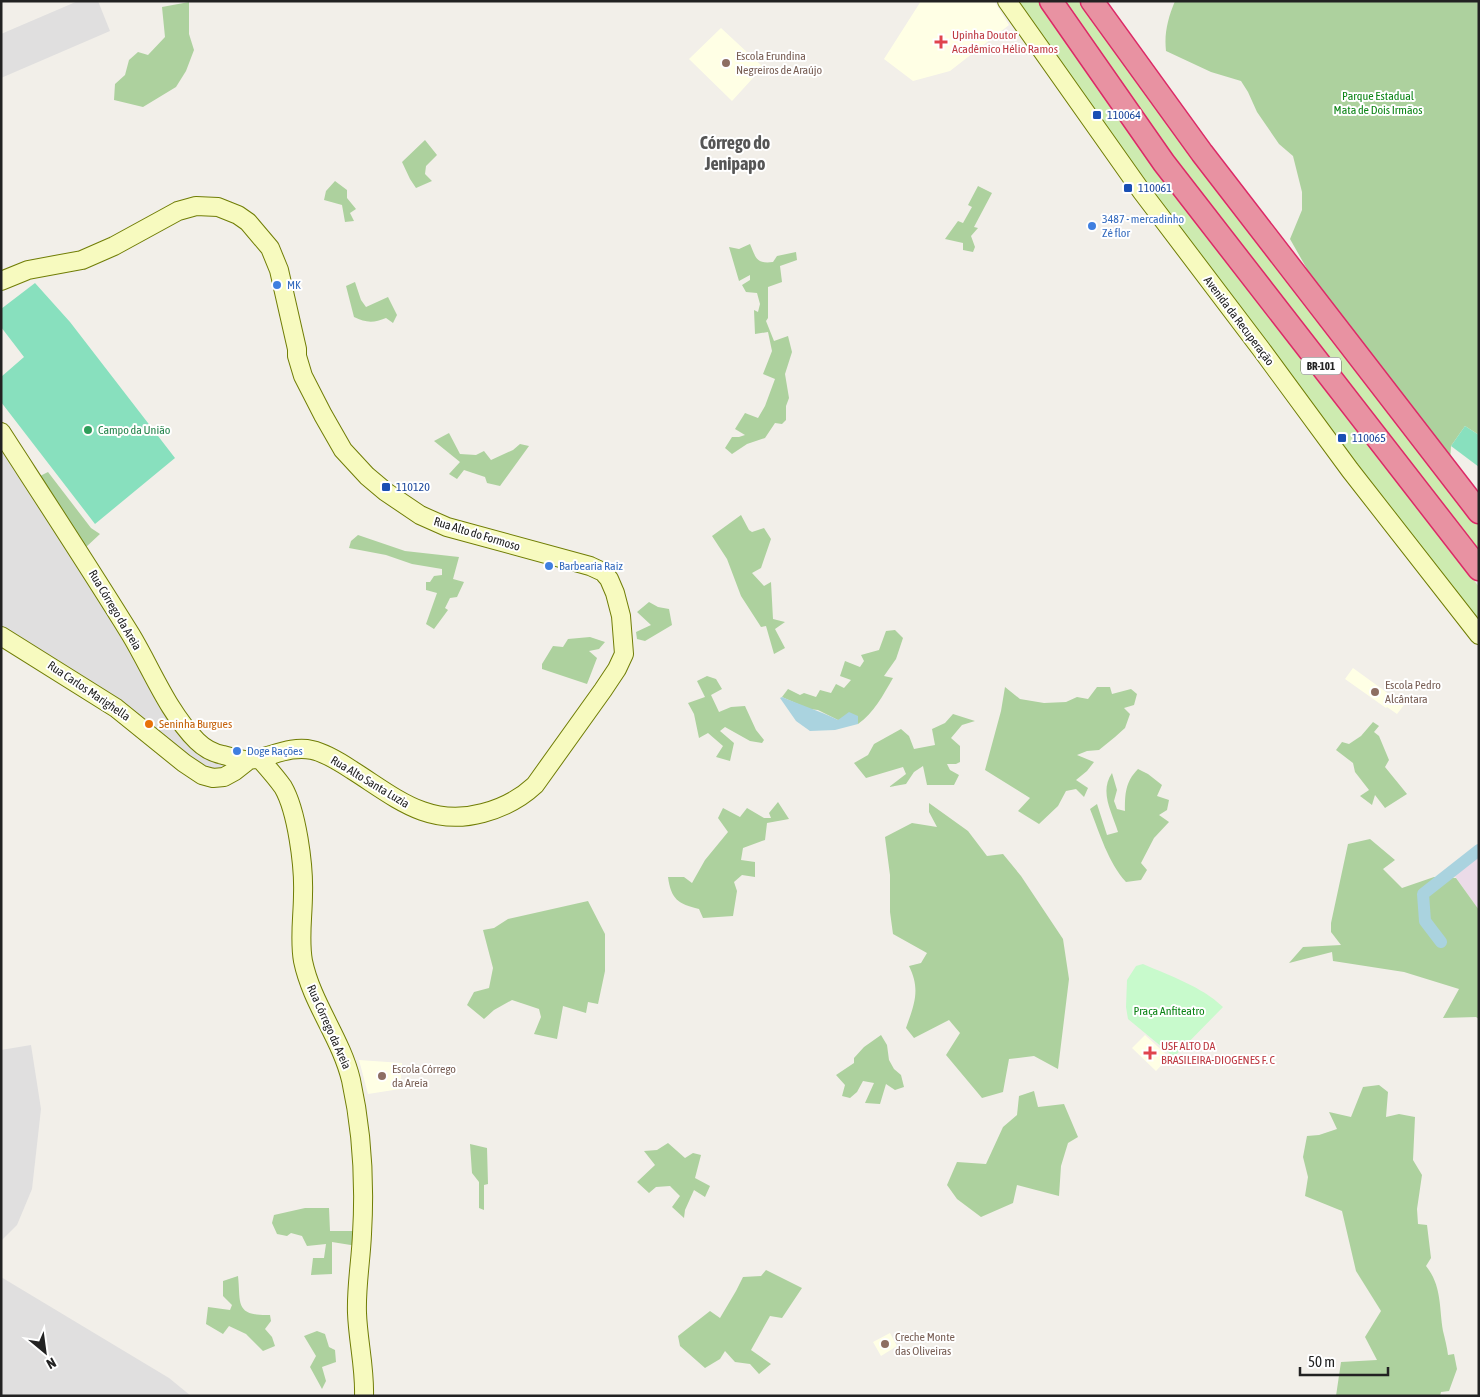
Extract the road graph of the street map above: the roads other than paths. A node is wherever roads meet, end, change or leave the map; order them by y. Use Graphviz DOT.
graph roads {
  1 [pos="1007,1"];
  2 [pos="1050,1"];
  3 [pos="1092,1"];
  4 [pos="1,281"];
  5 [pos="1,432"];
  6 [pos="1479,512"];
  7 [pos="1479,570"];
  8 [pos="1479,635"];
  9 [pos="1,636"];
  10 [pos="624,654"];
  11 [pos="254,759"];
  12 [pos="364,1396"];
  1 -- 8 [label="street, Avenida da Recuperação"];
  2 -- 7 [label="highway, BR-101"];
  3 -- 6 [label="highway, BR-101"];
  4 -- 10 [label="street, Rua Alto do Formoso"];
  5 -- 11 [label="street, Rua Córrego da Areia"];
  9 -- 11 [label="street, Rua Carlos Marighella"];
  10 -- 11 [label="street, Rua Alto Santa Luzia"];
  11 -- 12 [label="street, Rua Córrego da Areia"];
}
